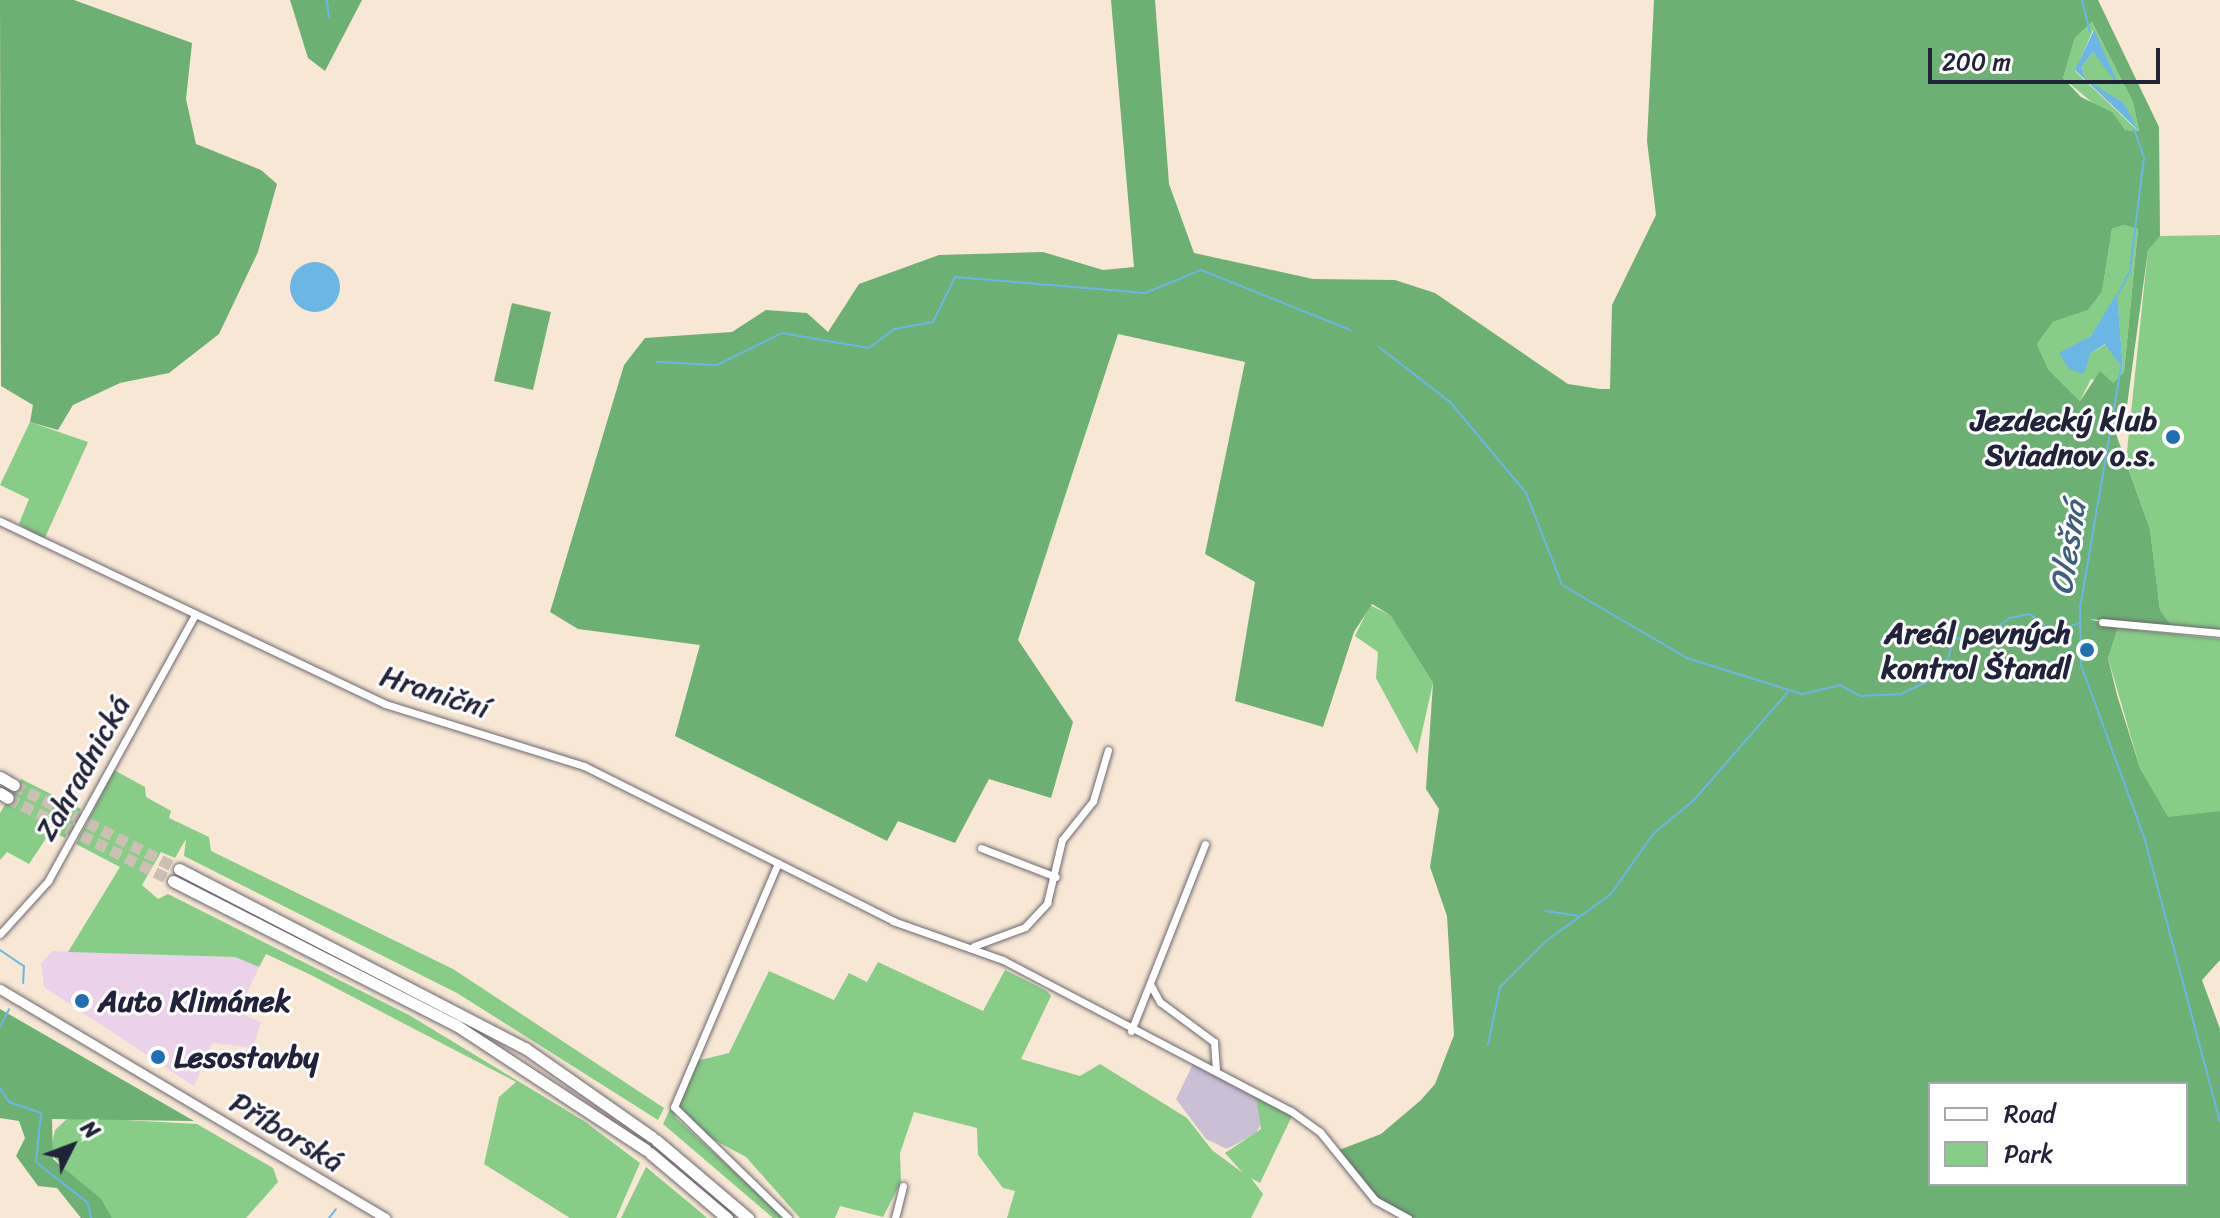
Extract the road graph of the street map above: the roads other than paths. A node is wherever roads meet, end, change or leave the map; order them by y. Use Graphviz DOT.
graph roads {
  1 [pos="0,521"];
  2 [pos="194,616"];
  3 [pos="2102,622"];
  4 [pos="2220,633"];
  5 [pos="1108,750"];
  6 [pos="0,777"];
  7 [pos="14,785"];
  8 [pos="1205,844"];
  9 [pos="981,848"];
  10 [pos="778,863"];
  11 [pos="179,869"];
  12 [pos="1056,877"];
  13 [pos="173,881"];
  14 [pos="0,934"];
  15 [pos="974,946"];
  16 [pos="1150,984"];
  17 [pos="0,989"];
  18 [pos="1131,1031"];
  19 [pos="1216,1070"];
  20 [pos="903,1186"];
  21 [pos="385,1218"];
  22 [pos="727,1218"];
  23 [pos="748,1218"];
  24 [pos="788,1218"];
  25 [pos="895,1218"];
  26 [pos="1408,1218"];
  1 -- 2 [label="street, Hraniční"];
  2 -- 10 [label="street, Hraniční"];
  2 -- 14 [label="street, Zahradnická"];
  3 -- 4 [label="street"];
  5 -- 12 [label="street"];
  6 -- 7 [label="highway"];
  8 -- 16 [label="street"];
  9 -- 12 [label="street"];
  10 -- 15 [label="street, Hraniční"];
  10 -- 24 [label="street"];
  11 -- 23 [label="highway"];
  12 -- 15 [label="street"];
  13 -- 22 [label="highway"];
  15 -- 18 [label="street, Hraniční"];
  16 -- 18 [label="street"];
  16 -- 19 [label="street"];
  17 -- 21 [label="main road, Příborská"];
  18 -- 19 [label="street, Hraniční"];
  19 -- 26 [label="street, Hraniční"];
  20 -- 25 [label="street"];
}
